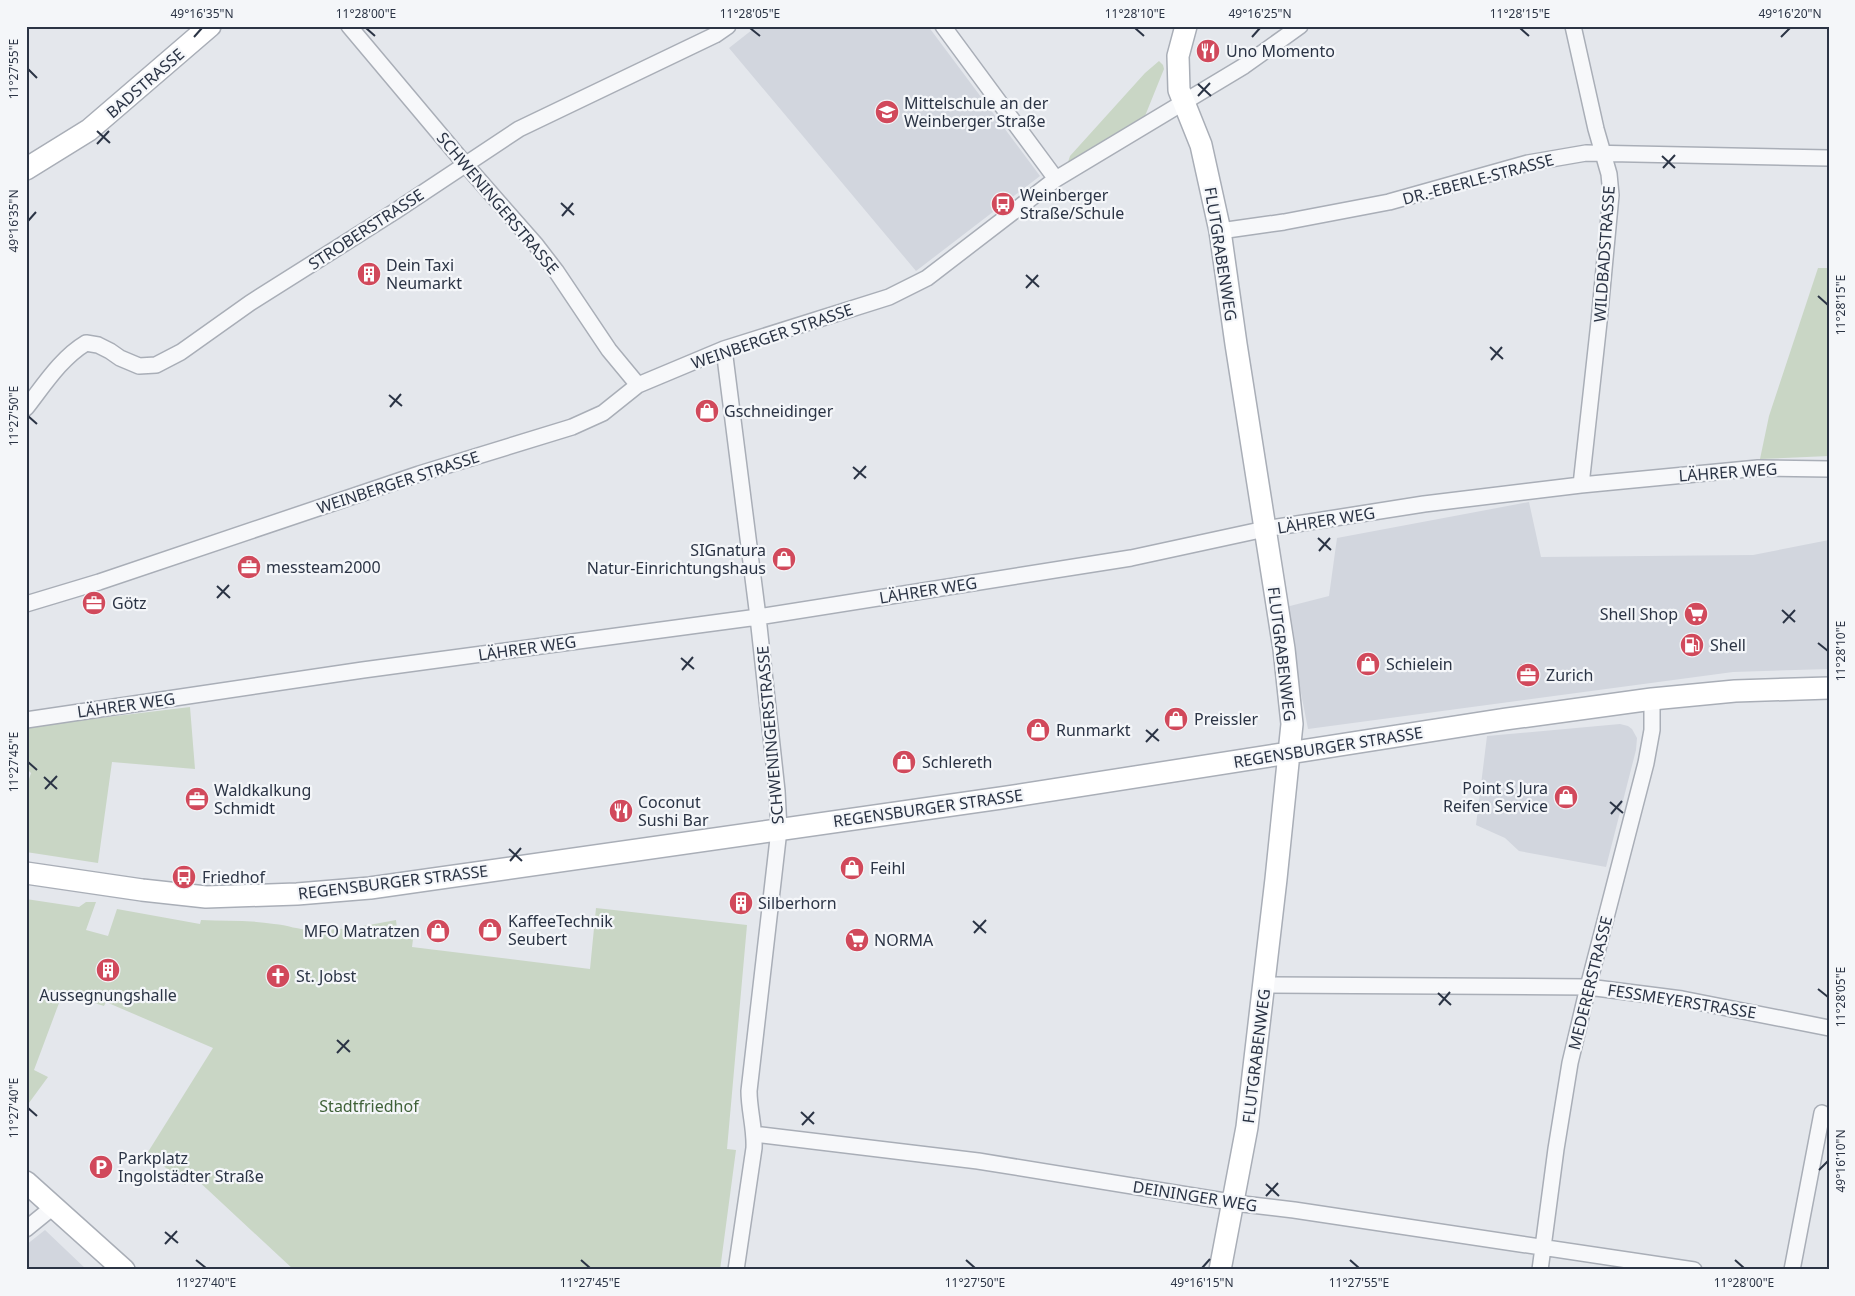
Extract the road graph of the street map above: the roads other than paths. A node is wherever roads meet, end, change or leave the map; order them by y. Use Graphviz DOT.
graph roads {
  1 [pos="210,26"];
  2 [pos="350,26"];
  3 [pos="728,26"];
  4 [pos="943,26"];
  5 [pos="1186,26"];
  6 [pos="1300,26"];
  7 [pos="1573,26"];
  8 [pos="1184,102"];
  9 [pos="1603,152"];
  10 [pos="1829,158"];
  11 [pos="465,164"];
  12 [pos="26,169"];
  13 [pos="1056,179"];
  14 [pos="1220,231"];
  15 [pos="724,348"];
  16 [pos="638,385"];
  17 [pos="26,408"];
  18 [pos="1829,469"];
  19 [pos="1581,485"];
  20 [pos="1265,530"];
  21 [pos="26,604"];
  22 [pos="758,617"];
  23 [pos="1829,688"];
  24 [pos="1652,699"];
  25 [pos="26,720"];
  26 [pos="1290,754"];
  27 [pos="779,830"];
  28 [pos="26,873"];
  29 [pos="1265,985"];
  30 [pos="1588,987"];
  31 [pos="1829,1028"];
  32 [pos="1822,1113"];
  33 [pos="754,1134"];
  34 [pos="26,1182"];
  35 [pos="1232,1202"];
  36 [pos="53,1207"];
  37 [pos="26,1229"];
  38 [pos="1542,1247"];
  39 [pos="124,1270"];
  40 [pos="736,1270"];
  41 [pos="1220,1270"];
  42 [pos="1540,1270"];
  43 [pos="1694,1270"];
  44 [pos="1792,1270"];
  1 -- 12 [label="main road, BADSTRASSE"];
  2 -- 11 [label="street, SCHWENINGERSTRASSE"];
  3 -- 11 [label="street, STROBERSTRASSE"];
  4 -- 13 [label="street"];
  5 -- 8 [label="main road, FLUTGRABENWEG"];
  6 -- 8 [label="street, WEINBERGER STRASSE"];
  7 -- 9 [label="street, WILDBADSTRASSE"];
  8 -- 13 [label="street, WEINBERGER STRASSE"];
  8 -- 14 [label="main road, FLUTGRABENWEG"];
  9 -- 10 [label="street, DR.-EBERLE-STRASSE"];
  9 -- 14 [label="street, DR.-EBERLE-STRASSE"];
  9 -- 19 [label="street, WILDBADSTRASSE"];
  11 -- 16 [label="street, SCHWENINGERSTRASSE"];
  11 -- 17 [label="street, STROBERSTRASSE"];
  13 -- 15 [label="street, WEINBERGER STRASSE"];
  14 -- 20 [label="main road, FLUTGRABENWEG"];
  15 -- 16 [label="street, WEINBERGER STRASSE"];
  15 -- 22 [label="street, SCHWENINGERSTRASSE"];
  16 -- 21 [label="street, WEINBERGER STRASSE"];
  18 -- 19 [label="street, LÄHRER WEG"];
  19 -- 20 [label="street, LÄHRER WEG"];
  20 -- 22 [label="street, LÄHRER WEG"];
  20 -- 26 [label="main road, FLUTGRABENWEG"];
  22 -- 25 [label="street, LÄHRER WEG"];
  22 -- 27 [label="street, SCHWENINGERSTRASSE"];
  23 -- 24 [label="main road, REGENSBURGER STRASSE"];
  24 -- 26 [label="main road, REGENSBURGER STRASSE"];
  24 -- 30 [label="street, MEDERERSTRASSE"];
  26 -- 27 [label="main road, REGENSBURGER STRASSE"];
  26 -- 29 [label="main road, FLUTGRABENWEG"];
  27 -- 28 [label="main road, REGENSBURGER STRASSE"];
  27 -- 33 [label="street, SCHWENINGERSTRASSE"];
  29 -- 30 [label="street, FESSMEYERSTRASSE"];
  29 -- 35 [label="main road, FLUTGRABENWEG"];
  30 -- 31 [label="street, FESSMEYERSTRASSE"];
  30 -- 38 [label="street, MEDERERSTRASSE"];
  32 -- 44 [label="street"];
  33 -- 35 [label="street, DEININGER WEG"];
  33 -- 40 [label="street, SCHWENINGERSTRASSE"];
  34 -- 36 [label="main road"];
  35 -- 38 [label="street, DEININGER WEG"];
  35 -- 41 [label="main road, FLUTGRABENWEG"];
  36 -- 37 [label="street"];
  36 -- 39 [label="main road"];
  38 -- 42 [label="street, MEDERERSTRASSE"];
  38 -- 43 [label="street, DEININGER WEG"];
}
